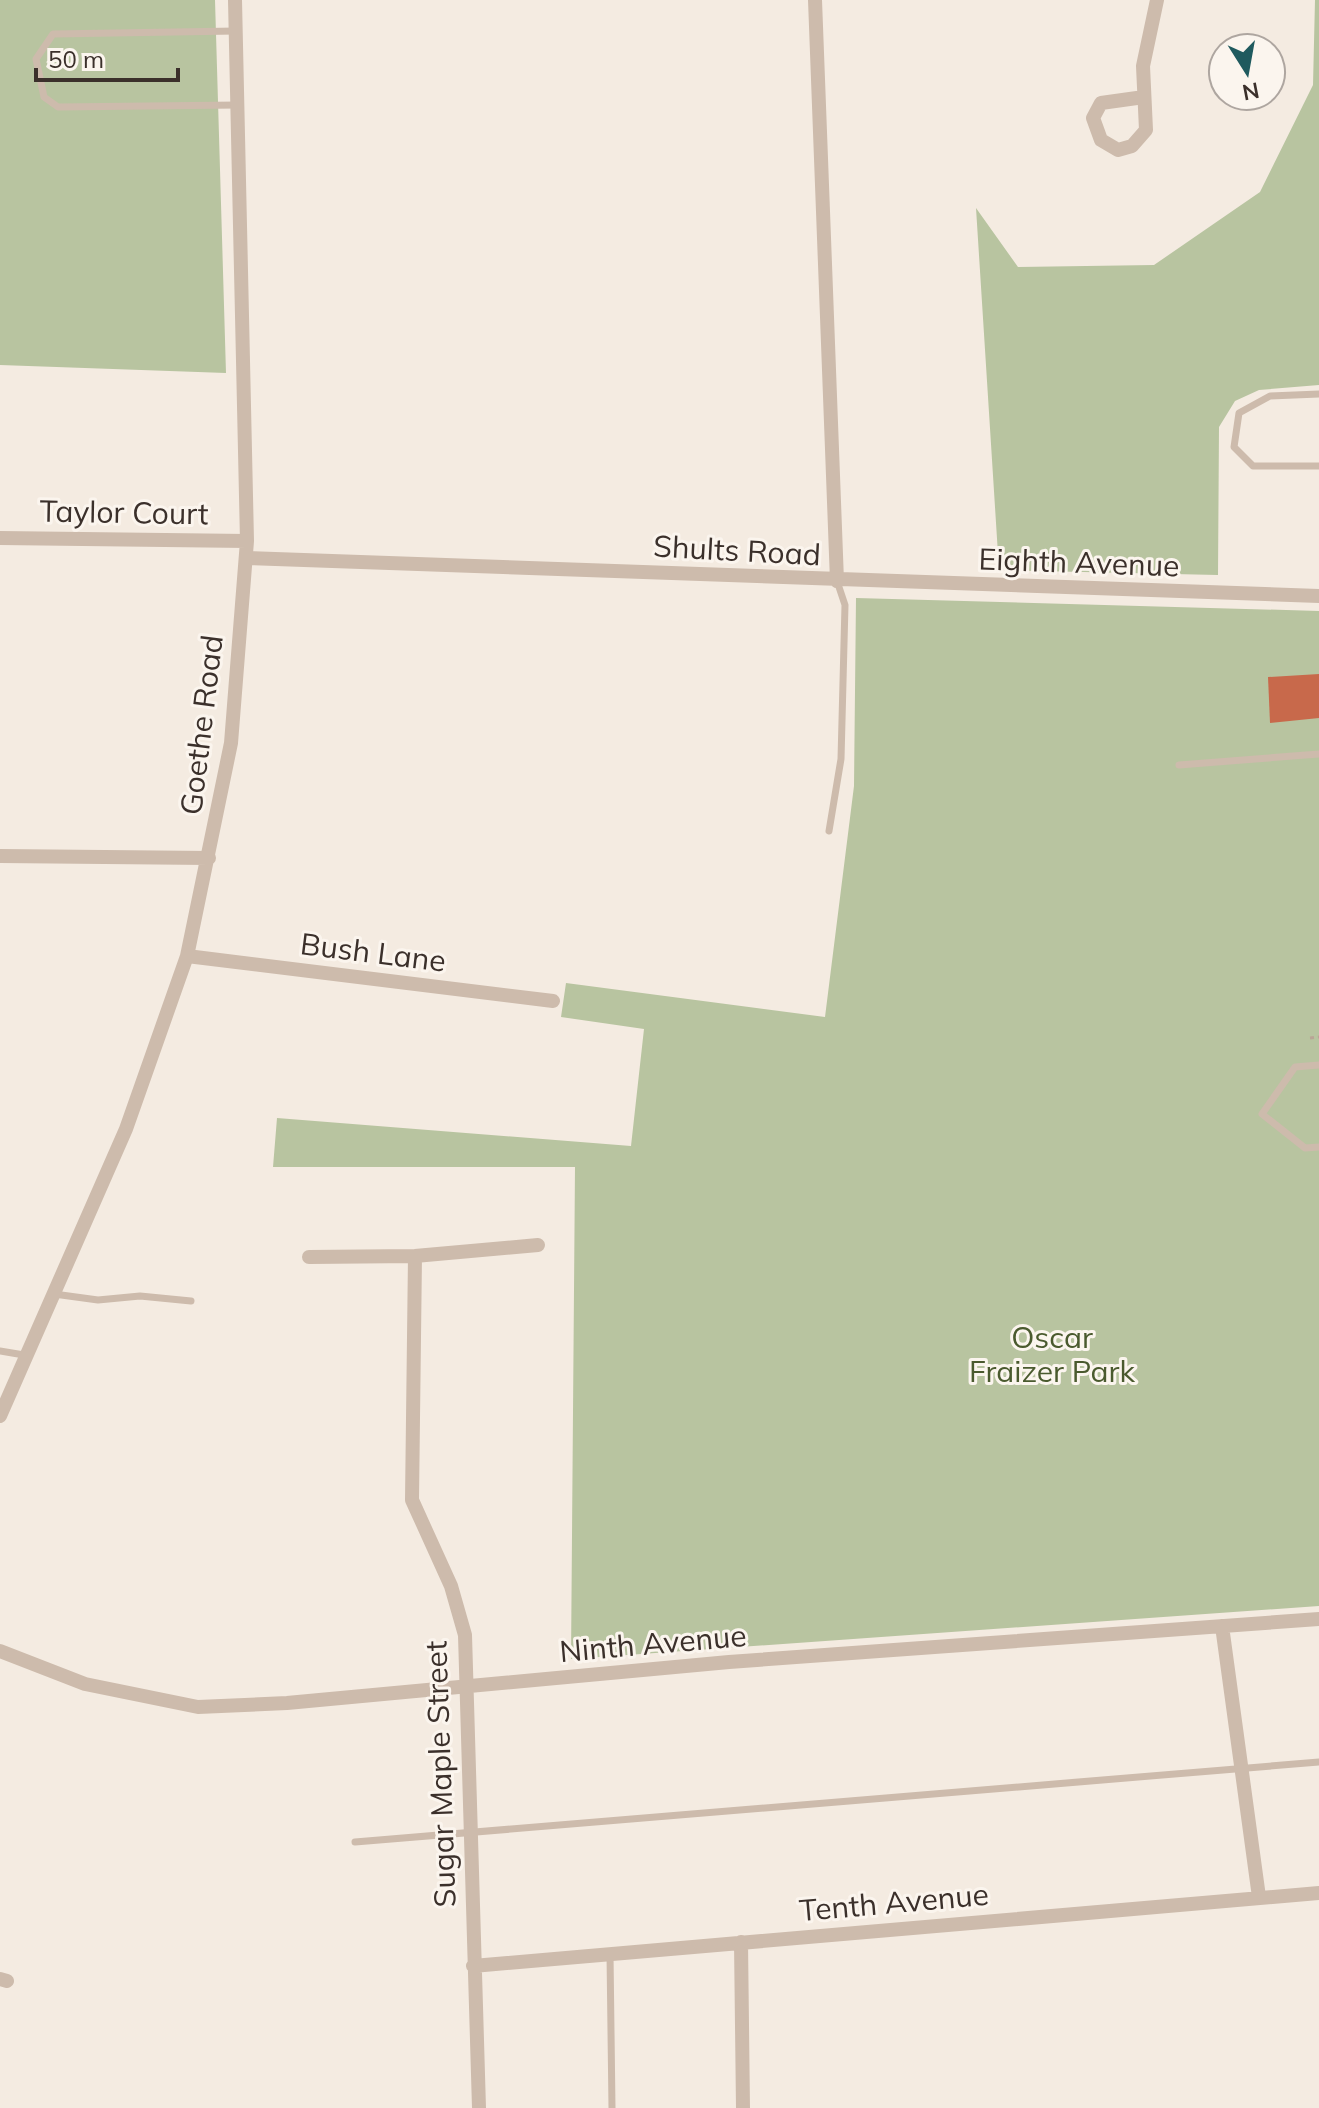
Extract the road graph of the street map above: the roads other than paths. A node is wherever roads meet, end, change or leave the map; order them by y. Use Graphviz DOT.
graph roads {
  1 [pos="235,0"];
  2 [pos="815,0"];
  3 [pos="1157,0"];
  4 [pos="236,31"];
  5 [pos="1144,97"];
  6 [pos="238,105"];
  7 [pos="1319,394"];
  8 [pos="1319,466"];
  9 [pos="0,538"];
  10 [pos="247,541"];
  11 [pos="246,558"];
  12 [pos="837,581"];
  13 [pos="1319,596"];
  14 [pos="1319,754"];
  15 [pos="1179,765"];
  16 [pos="829,831"];
  17 [pos="0,856"];
  18 [pos="209,858"];
  19 [pos="187,956"];
  20 [pos="553,1001"];
  21 [pos="1319,1065"];
  22 [pos="1319,1147"];
  23 [pos="538,1245"];
  24 [pos="415,1256"];
  25 [pos="309,1257"];
  26 [pos="52,1294"];
  27 [pos="191,1301"];
  28 [pos="0,1351"];
  29 [pos="24,1355"];
  30 [pos="0,1416"];
  31 [pos="1319,1619"];
  32 [pos="1222,1626"];
  33 [pos="0,1651"];
  34 [pos="469,1688"];
  35 [pos="1319,1762"];
  36 [pos="1241,1768"];
  37 [pos="469,1829"];
  38 [pos="355,1842"];
  39 [pos="1319,1893"];
  40 [pos="1259,1897"];
  41 [pos="741,1942"];
  42 [pos="610,1953"];
  43 [pos="473,1966"];
  44 [pos="479,2108"];
  45 [pos="612,2108"];
  46 [pos="743,2108"];
  1 -- 4 [label="street, Goethe Road"];
  2 -- 12 [label="street, Shults Road"];
  3 -- 5 [label="street"];
  4 -- 6 [label="street, Goethe Road"];
  4 -- 6 [label="lane"];
  6 -- 10 [label="street, Goethe Road"];
  7 -- 8 [label="lane"];
  9 -- 10 [label="street, Taylor Court"];
  10 -- 11 [label="street, Goethe Road"];
  11 -- 12 [label="street, Shults Road"];
  11 -- 18 [label="street, Goethe Road"];
  12 -- 13 [label="street, Eighth Avenue"];
  12 -- 16 [label="lane"];
  14 -- 15 [label="lane"];
  17 -- 18 [label="street"];
  18 -- 19 [label="street, Goethe Road"];
  19 -- 20 [label="street, Bush Lane"];
  19 -- 26 [label="street, Goethe Road"];
  21 -- 22 [label="lane"];
  23 -- 24 [label="street"];
  24 -- 25 [label="street"];
  24 -- 34 [label="street, Sugar Maple Street"];
  26 -- 27 [label="lane"];
  26 -- 29 [label="street, Goethe Road"];
  28 -- 29 [label="lane"];
  29 -- 30 [label="street, Goethe Road"];
  31 -- 32 [label="street, Ninth Avenue"];
  32 -- 34 [label="street, Ninth Avenue"];
  32 -- 36 [label="street"];
  33 -- 34 [label="street, Ninth Avenue"];
  34 -- 37 [label="street, Sugar Maple Street"];
  35 -- 36 [label="lane"];
  36 -- 37 [label="lane"];
  36 -- 40 [label="street"];
  37 -- 38 [label="lane"];
  37 -- 43 [label="street, Sugar Maple Street"];
  39 -- 40 [label="street, Tenth Avenue"];
  40 -- 41 [label="street, Tenth Avenue"];
  41 -- 42 [label="street, Tenth Avenue"];
  41 -- 46 [label="street"];
  42 -- 43 [label="street, Tenth Avenue"];
  42 -- 45 [label="lane"];
  43 -- 44 [label="street, Sugar Maple Street"];
}
